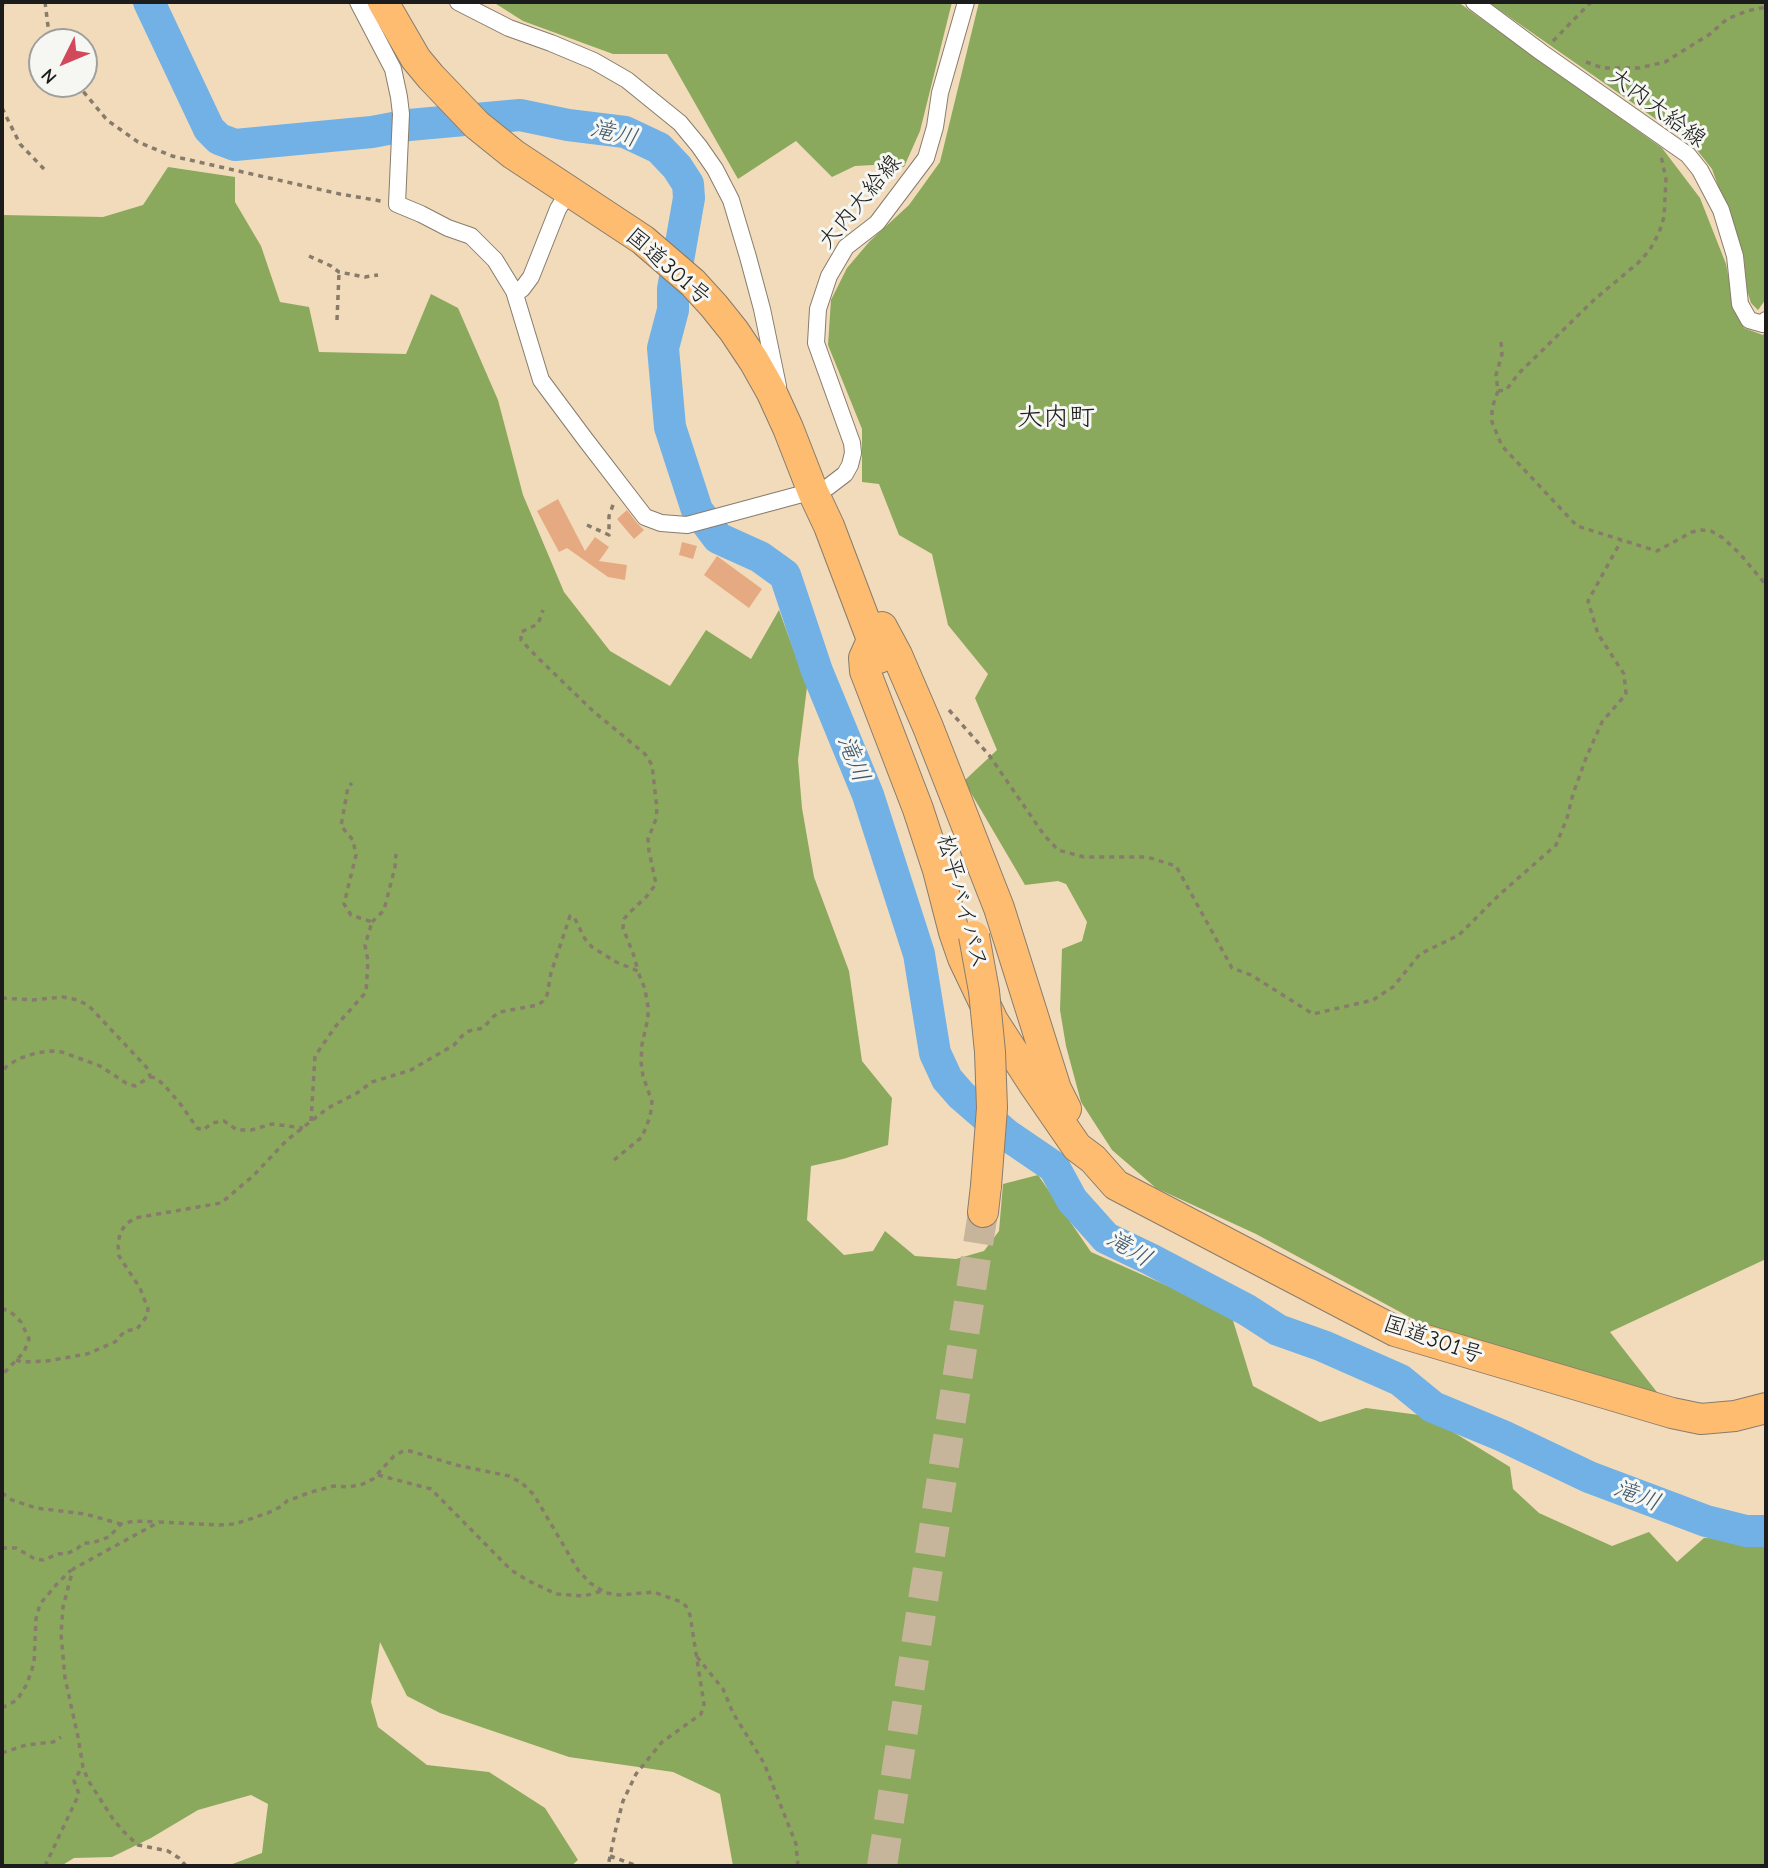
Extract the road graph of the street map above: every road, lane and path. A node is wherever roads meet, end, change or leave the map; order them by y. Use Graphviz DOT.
graph roads {
  1 [pos="3,2"];
  2 [pos="45,2"];
  3 [pos="358,2"];
  4 [pos="383,2"];
  5 [pos="458,2"];
  6 [pos="966,2"];
  7 [pos="1474,2"];
  8 [pos="1591,2"];
  9 [pos="1766,7"];
  10 [pos="2,8"];
  11 [pos="48,28"];
  12 [pos="1541,52"];
  13 [pos="1580,59"];
  14 [pos="89,98"];
  15 [pos="2,108"];
  16 [pos="1656,131"];
  17 [pos="44,169"];
  18 [pos="569,191"];
  19 [pos="397,204"];
  20 [pos="309,256"];
  21 [pos="339,272"];
  22 [pos="378,275"];
  23 [pos="514,294"];
  24 [pos="337,320"];
  25 [pos="1766,320"];
  26 [pos="1501,342"];
  27 [pos="1499,391"];
  28 [pos="776,402"];
  29 [pos="624,490"];
  30 [pos="813,492"];
  31 [pos="587,525"];
  32 [pos="1620,541"];
  33 [pos="1766,585"];
  34 [pos="859,606"];
  35 [pos="543,610"];
  36 [pos="872,640"];
  37 [pos="949,710"];
  38 [pos="352,783"];
  39 [pos="396,854"];
  40 [pos="372,922"];
  41 [pos="638,971"];
  42 [pos="2,998"];
  43 [pos="2,1073"];
  44 [pos="150,1077"];
  45 [pos="311,1121"];
  46 [pos="304,1128"];
  47 [pos="1093,1159"];
  48 [pos="614,1160"];
  49 [pos="985,1199"];
  50 [pos="2,1308"];
  51 [pos="16,1360"];
  52 [pos="2,1375"];
  53 [pos="1766,1408"];
  54 [pos="377,1474"];
  55 [pos="2,1493"];
  56 [pos="159,1522"];
  57 [pos="121,1524"];
  58 [pos="2,1548"];
  59 [pos="73,1569"];
  60 [pos="602,1591"];
  61 [pos="696,1655"];
  62 [pos="2,1708"];
  63 [pos="61,1737"];
  64 [pos="2,1753"];
  65 [pos="83,1767"];
  66 [pos="610,1856"];
  67 [pos="45,1866"];
  68 [pos="186,1866"];
  69 [pos="608,1866"];
  70 [pos="637,1866"];
  71 [pos="798,1866"];
  1 -- 10 [label="path"];
  2 -- 11 [label="path"];
  3 -- 19 [label="street"];
  4 -- 18 [label="highway, 国道301号"];
  5 -- 28 [label="street"];
  6 -- 30 [label="street, 大内大給線"];
  7 -- 12 [label="street, 大内大給線"];
  8 -- 12 [label="path"];
  9 -- 13 [label="path"];
  12 -- 16 [label="street, 大内大給線"];
  14 -- 19 [label="path"];
  15 -- 17 [label="path"];
  16 -- 25 [label="street, 大内大給線"];
  16 -- 27 [label="path"];
  18 -- 23 [label="street"];
  18 -- 28 [label="highway, 国道301号"];
  19 -- 23 [label="street, 大内大給線"];
  20 -- 21 [label="path"];
  21 -- 22 [label="path"];
  21 -- 24 [label="path"];
  23 -- 29 [label="street, 大内大給線"];
  26 -- 27 [label="path"];
  27 -- 32 [label="path"];
  28 -- 30 [label="highway, 国道301号"];
  29 -- 30 [label="street, 大内大給線"];
  29 -- 31 [label="path"];
  30 -- 34 [label="highway, 国道301号"];
  32 -- 33 [label="path"];
  32 -- 37 [label="path"];
  34 -- 36 [label="highway, 松平バイパス"];
  34 -- 47 [label="highway"];
  35 -- 41 [label="path"];
  36 -- 47 [label="highway"];
  36 -- 49 [label="highway, 松平バイパス, bridge"];
  38 -- 40 [label="path"];
  39 -- 40 [label="path"];
  40 -- 45 [label="path"];
  41 -- 45 [label="path"];
  41 -- 48 [label="path"];
  42 -- 44 [label="path"];
  43 -- 44 [label="path"];
  44 -- 46 [label="path"];
  45 -- 46 [label="path"];
  46 -- 51 [label="path"];
  47 -- 53 [label="highway, 国道301号"];
  50 -- 51 [label="path"];
  51 -- 52 [label="path"];
  54 -- 56 [label="path"];
  54 -- 60 [label="path"];
  54 -- 60 [label="path"];
  55 -- 57 [label="path"];
  56 -- 57 [label="path"];
  56 -- 59 [label="path"];
  57 -- 58 [label="path"];
  59 -- 62 [label="path"];
  59 -- 65 [label="path"];
  60 -- 61 [label="path"];
  61 -- 66 [label="path"];
  61 -- 71 [label="path"];
  63 -- 64 [label="path"];
  65 -- 67 [label="path"];
  65 -- 68 [label="path"];
  66 -- 69 [label="path"];
  66 -- 70 [label="path"];
}
